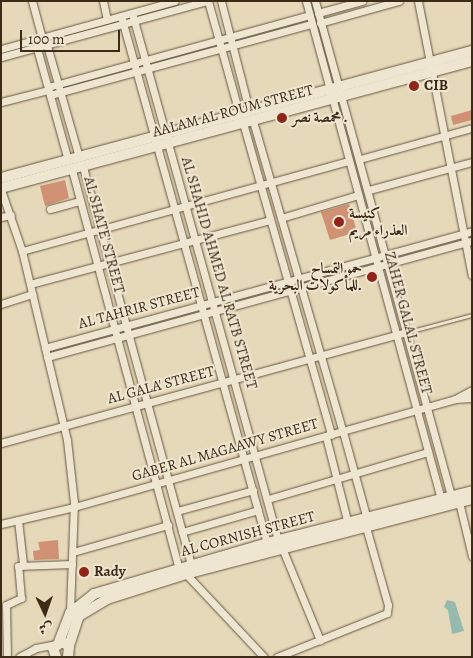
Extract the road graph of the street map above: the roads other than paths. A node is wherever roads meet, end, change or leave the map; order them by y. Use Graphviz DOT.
graph roads {
  1 [pos="32,1"];
  2 [pos="103,1"];
  3 [pos="142,1"];
  4 [pos="207,1"];
  5 [pos="221,1"];
  6 [pos="306,1"];
  7 [pos="315,1"];
  8 [pos="362,1"];
  9 [pos="399,1"];
  10 [pos="418,1"];
  11 [pos="172,2"];
  12 [pos="144,10"];
  13 [pos="132,13"];
  14 [pos="318,13"];
  15 [pos="309,15"];
  16 [pos="121,16"];
  17 [pos="107,20"];
  18 [pos="134,21"];
  19 [pos="320,23"];
  20 [pos="123,24"];
  21 [pos="312,24"];
  22 [pos="230,36"];
  23 [pos="219,40"];
  24 [pos="41,42"];
  25 [pos="232,45"];
  26 [pos="221,48"];
  27 [pos="1,49"];
  28 [pos="472,51"];
  29 [pos="1,57"];
  30 [pos="145,60"];
  31 [pos="472,61"];
  32 [pos="134,63"];
  33 [pos="431,67"];
  34 [pos="147,68"];
  35 [pos="136,71"];
  36 [pos="58,84"];
  37 [pos="49,90"];
  38 [pos="60,92"];
  39 [pos="335,93"];
  40 [pos="1,102"];
  41 [pos="244,111"];
  42 [pos="248,122"];
  43 [pos="472,128"];
  44 [pos="445,135"];
  45 [pos="167,139"];
  46 [pos="156,142"];
  47 [pos="360,158"];
  48 [pos="81,162"];
  49 [pos="349,162"];
  50 [pos="472,162"];
  51 [pos="70,165"];
  52 [pos="450,168"];
  53 [pos="271,183"];
  54 [pos="2,184"];
  55 [pos="260,186"];
  56 [pos="369,190"];
  57 [pos="358,195"];
  58 [pos="80,201"];
  59 [pos="186,206"];
  60 [pos="50,209"];
  61 [pos="175,209"];
  62 [pos="11,215"];
  63 [pos="1,217"];
  64 [pos="281,218"];
  65 [pos="270,220"];
  66 [pos="100,230"];
  67 [pos="472,231"];
  68 [pos="89,233"];
  69 [pos="463,234"];
  70 [pos="196,240"];
  71 [pos="468,242"];
  72 [pos="184,244"];
  73 [pos="22,251"];
  74 [pos="387,255"];
  75 [pos="376,258"];
  76 [pos="109,262"];
  77 [pos="389,263"];
  78 [pos="98,265"];
  79 [pos="378,266"];
  80 [pos="472,276"];
  81 [pos="298,279"];
  82 [pos="288,282"];
  83 [pos="30,284"];
  84 [pos="301,288"];
  85 [pos="290,291"];
  86 [pos="32,294"];
  87 [pos="213,302"];
  88 [pos="1,304"];
  89 [pos="202,305"];
  90 [pos="216,311"];
  91 [pos="204,314"];
  92 [pos="472,315"];
  93 [pos="127,326"];
  94 [pos="115,329"];
  95 [pos="408,332"];
  96 [pos="129,335"];
  97 [pos="398,335"];
  98 [pos="118,338"];
  99 [pos="45,348"];
  100 [pos="320,356"];
  101 [pos="48,358"];
  102 [pos="310,359"];
  103 [pos="234,379"];
  104 [pos="223,382"];
  105 [pos="472,390"];
  106 [pos="472,398"];
  107 [pos="455,400"];
  108 [pos="148,403"];
  109 [pos="137,406"];
  110 [pos="428,408"];
  111 [pos="418,411"];
  112 [pos="64,426"];
  113 [pos="343,432"];
  114 [pos="328,436"];
  115 [pos="1,443"];
  116 [pos="428,452"];
  117 [pos="256,456"];
  118 [pos="244,459"];
  119 [pos="355,474"];
  120 [pos="336,479"];
  121 [pos="168,480"];
  122 [pos="157,484"];
  123 [pos="252,490"];
  124 [pos="472,491"];
  125 [pos="268,499"];
  126 [pos="472,499"];
  127 [pos="450,502"];
  128 [pos="74,507"];
  129 [pos="258,510"];
  130 [pos="177,511"];
  131 [pos="18,520"];
  132 [pos="366,523"];
  133 [pos="1,524"];
  134 [pos="348,524"];
  135 [pos="168,525"];
  136 [pos="182,532"];
  137 [pos="267,543"];
  138 [pos="280,544"];
  139 [pos="73,552"];
  140 [pos="472,556"];
  141 [pos="24,564"];
  142 [pos="72,564"];
  143 [pos="185,568"];
  144 [pos="78,608"];
  145 [pos="320,640"];
  146 [pos="56,648"];
  147 [pos="70,653"];
  148 [pos="7,657"];
  149 [pos="19,657"];
  150 [pos="46,657"];
  151 [pos="264,657"];
  152 [pos="277,657"];
  1 -- 24 [label="street, AL SHATE' STREET"];
  2 -- 17 [label="street"];
  3 -- 12 [label="street"];
  4 -- 18 [label="street"];
  4 -- 23 [label="street"];
  5 -- 22 [label="street"];
  6 -- 15 [label="street, ZAHER GALAL STREET"];
  7 -- 14 [label="street, ZAHER GALAL STREET"];
  8 -- 14 [label="street"];
  9 -- 19 [label="street"];
  10 -- 33 [label="street"];
  11 -- 12 [label="street"];
  12 -- 13 [label="street"];
  13 -- 16 [label="street"];
  13 -- 18 [label="street, AL SHAHID AHMED AL RATB STREET"];
  14 -- 19 [label="street, ZAHER GALAL STREET"];
  15 -- 21 [label="street, ZAHER GALAL STREET"];
  15 -- 22 [label="street"];
  16 -- 17 [label="street"];
  16 -- 20 [label="street, AL SHAHID AHMED AL RATB STREET"];
  17 -- 24 [label="street"];
  18 -- 20 [label="street"];
  18 -- 30 [label="street, AL SHAHID AHMED AL RATB STREET"];
  19 -- 39 [label="street, ZAHER GALAL STREET"];
  20 -- 24 [label="street"];
  20 -- 32 [label="street, AL SHAHID AHMED AL RATB STREET"];
  21 -- 25 [label="street"];
  21 -- 39 [label="street, ZAHER GALAL STREET"];
  22 -- 23 [label="street"];
  22 -- 25 [label="street"];
  23 -- 26 [label="street"];
  23 -- 30 [label="street"];
  24 -- 27 [label="street"];
  24 -- 29 [label="street"];
  24 -- 36 [label="street, AL SHATE' STREET"];
  24 -- 37 [label="street, AL SHATE' STREET"];
  25 -- 26 [label="street"];
  25 -- 41 [label="street"];
  26 -- 34 [label="street"];
  26 -- 41 [label="street"];
  28 -- 33 [label="street, AALAM AL ROUM STREET"];
  30 -- 32 [label="street"];
  30 -- 34 [label="street, AL SHAHID AHMED AL RATB STREET"];
  31 -- 33 [label="street, AALAM AL ROUM STREET"];
  32 -- 35 [label="street, AL SHAHID AHMED AL RATB STREET"];
  32 -- 36 [label="street"];
  33 -- 39 [label="street, AALAM AL ROUM STREET"];
  33 -- 44 [label="street"];
  34 -- 35 [label="street"];
  34 -- 45 [label="street, AL SHAHID AHMED AL RATB STREET"];
  35 -- 38 [label="street"];
  35 -- 46 [label="street, AL SHAHID AHMED AL RATB STREET"];
  36 -- 37 [label="street"];
  36 -- 38 [label="street, AL SHATE' STREET"];
  37 -- 38 [label="street"];
  37 -- 40 [label="street"];
  37 -- 51 [label="street, AL SHATE' STREET"];
  38 -- 48 [label="street, AL SHATE' STREET"];
  39 -- 41 [label="street, AALAM AL ROUM STREET"];
  39 -- 42 [label="street, AALAM AL ROUM STREET"];
  39 -- 47 [label="street, ZAHER GALAL STREET"];
  39 -- 49 [label="street, ZAHER GALAL STREET"];
  41 -- 45 [label="street, AALAM AL ROUM STREET"];
  42 -- 45 [label="street, AALAM AL ROUM STREET"];
  42 -- 53 [label="street"];
  42 -- 55 [label="street"];
  43 -- 44 [label="street"];
  44 -- 47 [label="street"];
  44 -- 52 [label="street"];
  45 -- 46 [label="street, AALAM AL ROUM STREET"];
  45 -- 59 [label="street, AL SHAHID AHMED AL RATB STREET"];
  46 -- 48 [label="street, AALAM AL ROUM STREET"];
  46 -- 61 [label="street, AL SHAHID AHMED AL RATB STREET"];
  47 -- 56 [label="street, ZAHER GALAL STREET"];
  48 -- 51 [label="street, AALAM AL ROUM STREET"];
  48 -- 66 [label="street, AL SHATE' STREET"];
  49 -- 53 [label="street"];
  49 -- 57 [label="street, ZAHER GALAL STREET"];
  50 -- 52 [label="street"];
  51 -- 54 [label="street, AALAM AL ROUM STREET"];
  51 -- 58 [label="street, AL SHATE' STREET"];
  52 -- 56 [label="street"];
  52 -- 69 [label="street"];
  53 -- 55 [label="street"];
  53 -- 64 [label="street"];
  54 -- 62 [label="street"];
  55 -- 59 [label="street"];
  55 -- 65 [label="street"];
  56 -- 74 [label="street, ZAHER GALAL STREET"];
  57 -- 64 [label="street"];
  57 -- 75 [label="street, ZAHER GALAL STREET"];
  58 -- 60 [label="street"];
  58 -- 68 [label="street, AL SHATE' STREET"];
  59 -- 61 [label="street"];
  59 -- 70 [label="street, AL SHAHID AHMED AL RATB STREET"];
  61 -- 66 [label="street"];
  61 -- 72 [label="street, AL SHAHID AHMED AL RATB STREET"];
  62 -- 63 [label="street"];
  62 -- 73 [label="street"];
  64 -- 81 [label="street"];
  65 -- 70 [label="street"];
  65 -- 82 [label="street"];
  66 -- 68 [label="street"];
  66 -- 76 [label="street, AL SHATE' STREET"];
  67 -- 69 [label="street, AL TAHRIR STREET"];
  68 -- 73 [label="street"];
  68 -- 78 [label="street, AL SHATE' STREET"];
  69 -- 71 [label="street"];
  69 -- 74 [label="street, AL TAHRIR STREET"];
  70 -- 72 [label="street"];
  70 -- 87 [label="street, AL SHAHID AHMED AL RATB STREET"];
  71 -- 77 [label="street, AL TAHRIR STREET"];
  71 -- 80 [label="street"];
  72 -- 76 [label="street"];
  72 -- 89 [label="street, AL SHAHID AHMED AL RATB STREET"];
  73 -- 83 [label="street"];
  74 -- 75 [label="street, AL TAHRIR STREET"];
  74 -- 77 [label="street, ZAHER GALAL STREET"];
  75 -- 79 [label="street, ZAHER GALAL STREET"];
  75 -- 81 [label="street, AL TAHRIR STREET"];
  76 -- 78 [label="street"];
  76 -- 93 [label="street, AL SHATE' STREET"];
  77 -- 79 [label="street, AL TAHRIR STREET"];
  77 -- 95 [label="street, ZAHER GALAL STREET"];
  78 -- 83 [label="street"];
  78 -- 94 [label="street, AL SHATE' STREET"];
  79 -- 84 [label="street, AL TAHRIR STREET"];
  79 -- 97 [label="street, ZAHER GALAL STREET"];
  81 -- 82 [label="street, AL TAHRIR STREET"];
  81 -- 84 [label="street"];
  82 -- 85 [label="street"];
  82 -- 87 [label="street, AL TAHRIR STREET"];
  83 -- 86 [label="street"];
  84 -- 85 [label="street, AL TAHRIR STREET"];
  84 -- 100 [label="street"];
  85 -- 90 [label="street, AL TAHRIR STREET"];
  85 -- 102 [label="street"];
  86 -- 88 [label="street"];
  86 -- 99 [label="street"];
  87 -- 89 [label="street, AL TAHRIR STREET"];
  87 -- 90 [label="street, AL SHAHID AHMED AL RATB STREET"];
  89 -- 91 [label="street, AL SHAHID AHMED AL RATB STREET"];
  89 -- 93 [label="street, AL TAHRIR STREET"];
  90 -- 91 [label="street, AL TAHRIR STREET"];
  90 -- 103 [label="street, AL SHAHID AHMED AL RATB STREET"];
  91 -- 96 [label="street, AL TAHRIR STREET"];
  91 -- 104 [label="street, AL SHAHID AHMED AL RATB STREET"];
  92 -- 95 [label="lane, AL GALA' STREET"];
  93 -- 94 [label="street, AL TAHRIR STREET"];
  93 -- 96 [label="street, AL SHATE' STREET"];
  94 -- 98 [label="street, AL SHATE' STREET"];
  94 -- 99 [label="street, AL TAHRIR STREET"];
  95 -- 97 [label="street, AL GALA' STREET"];
  95 -- 110 [label="street, ZAHER GALAL STREET"];
  96 -- 98 [label="street, AL TAHRIR STREET"];
  96 -- 108 [label="street, AL SHATE' STREET"];
  97 -- 100 [label="street, AL GALA' STREET"];
  97 -- 111 [label="street, ZAHER GALAL STREET"];
  98 -- 101 [label="street, AL TAHRIR STREET"];
  98 -- 109 [label="street, AL SHATE' STREET"];
  99 -- 101 [label="street"];
  100 -- 102 [label="street, AL GALA' STREET"];
  100 -- 113 [label="street"];
  101 -- 112 [label="street"];
  102 -- 103 [label="street, AL GALA' STREET"];
  102 -- 114 [label="street"];
  103 -- 104 [label="street, AL GALA' STREET"];
  103 -- 117 [label="street, AL SHAHID AHMED AL RATB STREET"];
  104 -- 108 [label="street, AL GALA' STREET"];
  104 -- 118 [label="street, AL SHAHID AHMED AL RATB STREET"];
  105 -- 107 [label="street, GABER AL MAGAAWY STREET"];
  106 -- 107 [label="street, GABER AL MAGAAWY STREET"];
  107 -- 110 [label="street, GABER AL MAGAAWY STREET"];
  108 -- 109 [label="street, AL GALA' STREET"];
  108 -- 121 [label="street, AL SHATE' STREET"];
  109 -- 112 [label="street, AL GALA' STREET"];
  109 -- 122 [label="street, AL SHATE' STREET"];
  110 -- 111 [label="street, GABER AL MAGAAWY STREET"];
  110 -- 127 [label="street, ZAHER GALAL STREET"];
  111 -- 113 [label="street, GABER AL MAGAAWY STREET"];
  111 -- 116 [label="street, ZAHER GALAL STREET"];
  112 -- 115 [label="street, AL GALA' STREET"];
  112 -- 128 [label="street"];
  113 -- 114 [label="street, GABER AL MAGAAWY STREET"];
  113 -- 119 [label="street"];
  114 -- 117 [label="street, GABER AL MAGAAWY STREET"];
  114 -- 120 [label="street"];
  116 -- 119 [label="street"];
  116 -- 127 [label="street, ZAHER GALAL STREET"];
  117 -- 118 [label="street, GABER AL MAGAAWY STREET"];
  117 -- 125 [label="street, AL SHAHID AHMED AL RATB STREET"];
  118 -- 121 [label="street, GABER AL MAGAAWY STREET"];
  118 -- 123 [label="street, AL SHAHID AHMED AL RATB STREET"];
  119 -- 120 [label="street"];
  119 -- 132 [label="street"];
  120 -- 125 [label="street"];
  120 -- 134 [label="street"];
  121 -- 122 [label="street, GABER AL MAGAAWY STREET"];
  121 -- 130 [label="street, AL SHATE' STREET"];
  122 -- 128 [label="street, GABER AL MAGAAWY STREET"];
  122 -- 135 [label="street, AL SHATE' STREET"];
  123 -- 129 [label="street, AL SHAHID AHMED AL RATB STREET"];
  123 -- 130 [label="street"];
  124 -- 127 [label="street, AL CORNISH STREET"];
  125 -- 138 [label="street, AL SHAHID AHMED AL RATB STREET"];
  126 -- 127 [label="street, AL CORNISH STREET"];
  127 -- 132 [label="street, AL CORNISH STREET"];
  127 -- 140 [label="street"];
  128 -- 131 [label="street, GABER AL MAGAAWY STREET"];
  128 -- 139 [label="street"];
  129 -- 136 [label="street"];
  129 -- 137 [label="street, AL SHAHID AHMED AL RATB STREET"];
  130 -- 136 [label="street, AL SHATE' STREET"];
  131 -- 133 [label="street, GABER AL MAGAAWY STREET"];
  131 -- 141 [label="street"];
  132 -- 134 [label="street, AL CORNISH STREET"];
  132 -- 138 [label="street, AL CORNISH STREET"];
  132 -- 145 [label="street"];
  134 -- 138 [label="street, AL CORNISH STREET"];
  135 -- 139 [label="street"];
  135 -- 143 [label="street, AL SHATE' STREET"];
  136 -- 143 [label="street, AL SHATE' STREET"];
  137 -- 138 [label="street, AL CORNISH STREET"];
  137 -- 143 [label="street, AL CORNISH STREET"];
  138 -- 143 [label="street, AL CORNISH STREET"];
  138 -- 145 [label="street, AL SHAHID AHMED AL RATB STREET"];
  139 -- 142 [label="street"];
  141 -- 142 [label="street"];
  141 -- 148 [label="street"];
  142 -- 144 [label="street"];
  143 -- 144 [label="street, AL CORNISH STREET"];
  143 -- 151 [label="street"];
  144 -- 146 [label="street"];
  144 -- 147 [label="street"];
  145 -- 152 [label="street"];
  146 -- 147 [label="street"];
  146 -- 149 [label="street"];
  146 -- 150 [label="street"];
}
